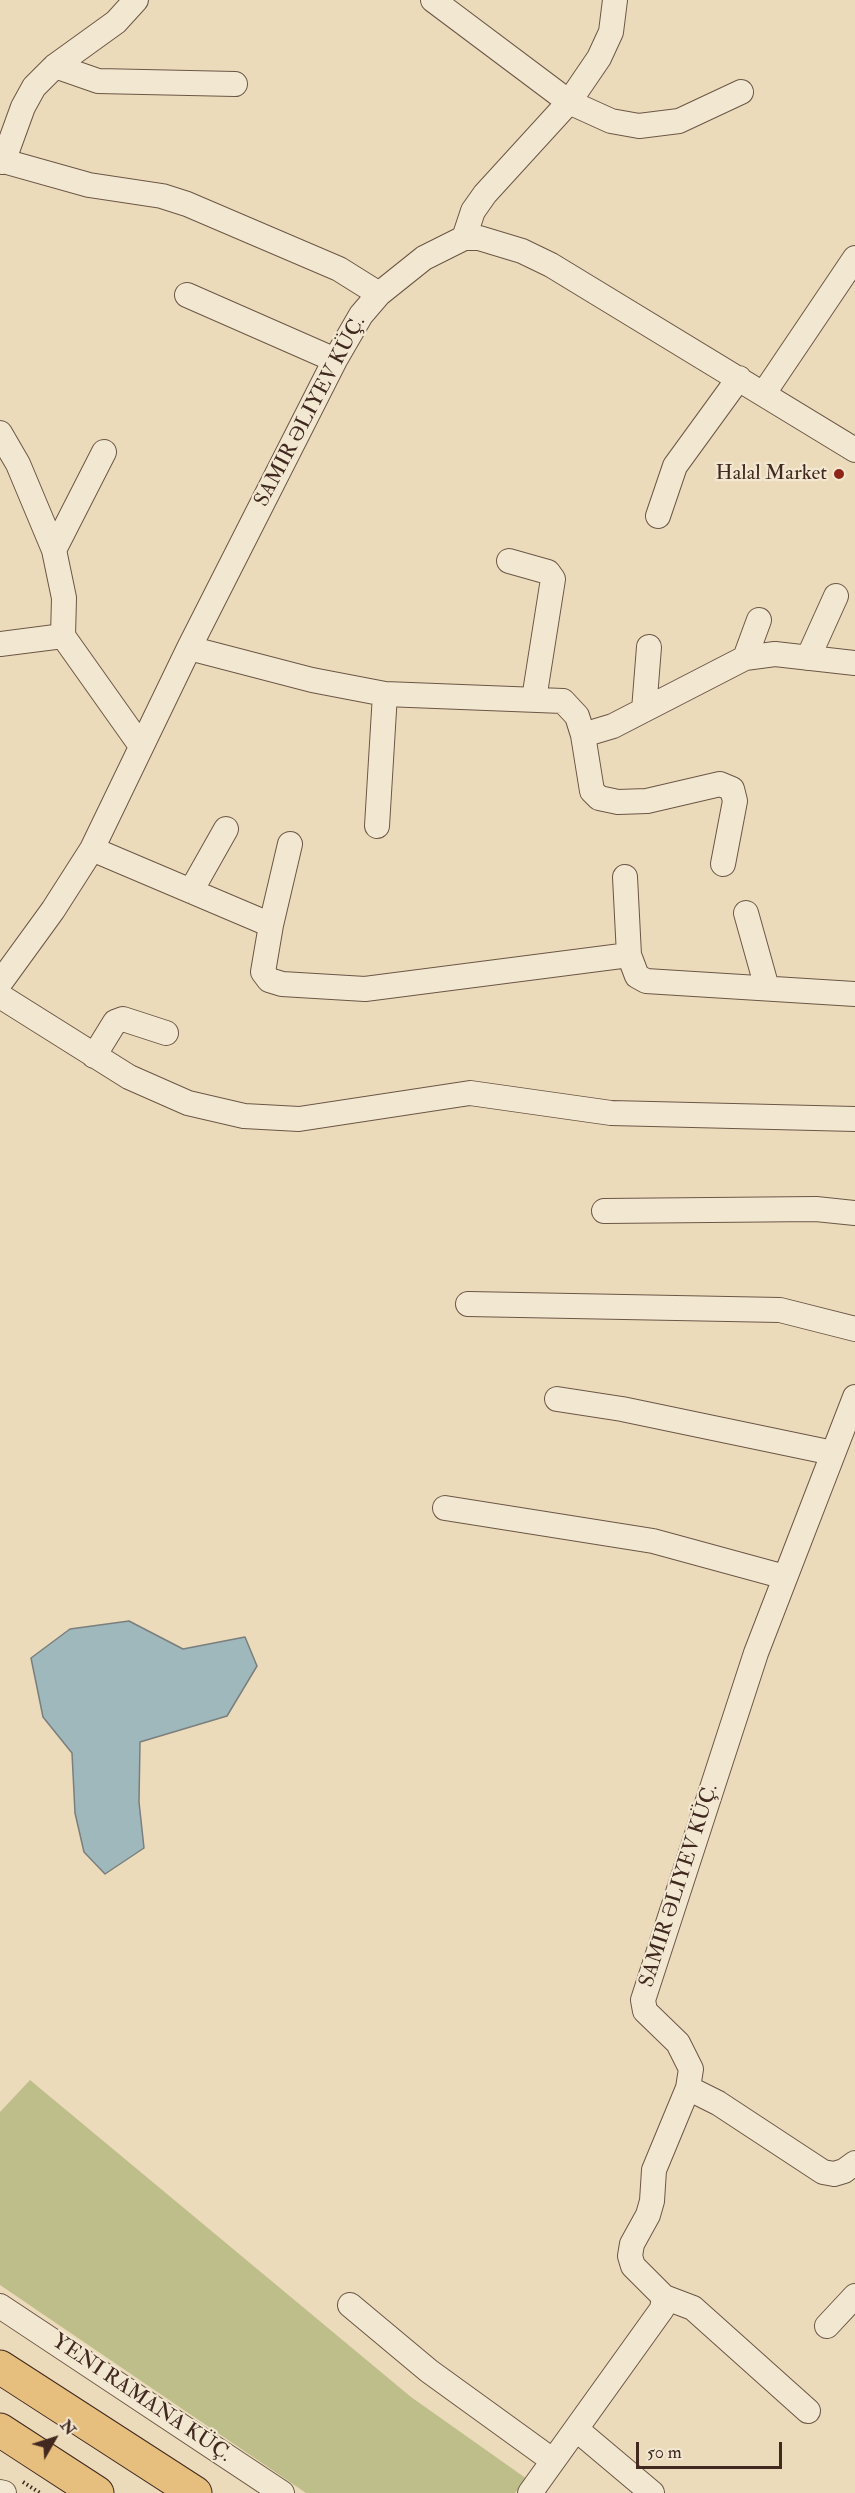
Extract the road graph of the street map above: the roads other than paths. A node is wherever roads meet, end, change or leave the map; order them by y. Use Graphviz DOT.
graph roads {
  1 [pos="136,0"];
  2 [pos="433,0"];
  3 [pos="615,0"];
  4 [pos="55,66"];
  5 [pos="235,84"];
  6 [pos="741,92"];
  7 [pos="569,102"];
  8 [pos="2,161"];
  9 [pos="464,238"];
  10 [pos="855,258"];
  11 [pos="379,294"];
  12 [pos="187,295"];
  13 [pos="335,360"];
  14 [pos="739,378"];
  15 [pos="764,393"];
  16 [pos="0,433"];
  17 [pos="855,450"];
  18 [pos="104,452"];
  19 [pos="658,516"];
  20 [pos="54,550"];
  21 [pos="509,561"];
  22 [pos="836,596"];
  23 [pos="759,620"];
  24 [pos="63,636"];
  25 [pos="0,644"];
  26 [pos="650,647"];
  27 [pos="189,648"];
  28 [pos="745,658"];
  29 [pos="808,658"];
  30 [pos="855,663"];
  31 [pos="385,694"];
  32 [pos="534,699"];
  33 [pos="644,710"];
  34 [pos="584,735"];
  35 [pos="141,746"];
  36 [pos="377,826"];
  37 [pos="226,829"];
  38 [pos="290,844"];
  39 [pos="92,849"];
  40 [pos="723,864"];
  41 [pos="625,877"];
  42 [pos="191,891"];
  43 [pos="746,913"];
  44 [pos="271,925"];
  45 [pos="629,955"];
  46 [pos="0,983"];
  47 [pos="767,988"];
  48 [pos="855,994"];
  49 [pos="0,996"];
  50 [pos="166,1033"];
  51 [pos="94,1056"];
  52 [pos="855,1119"];
  53 [pos="604,1211"];
  54 [pos="855,1213"];
  55 [pos="468,1304"];
  56 [pos="855,1329"];
  57 [pos="855,1397"];
  58 [pos="557,1399"];
  59 [pos="833,1453"];
  60 [pos="445,1508"];
  61 [pos="785,1577"];
  62 [pos="688,2088"];
  63 [pos="855,2163"];
  64 [pos="855,2296"];
  65 [pos="664,2297"];
  66 [pos="350,2305"];
  67 [pos="0,2306"];
  68 [pos="827,2326"];
  69 [pos="0,2367"];
  70 [pos="808,2411"];
  71 [pos="576,2429"];
  72 [pos="0,2430"];
  73 [pos="552,2460"];
  74 [pos="97,2493"];
  75 [pos="195,2493"];
  76 [pos="282,2493"];
  77 [pos="530,2493"];
  78 [pos="652,2493"];
  1 -- 4 [label="street"];
  2 -- 7 [label="street"];
  3 -- 7 [label="street"];
  4 -- 5 [label="street"];
  4 -- 8 [label="street"];
  6 -- 7 [label="street"];
  7 -- 9 [label="street"];
  8 -- 11 [label="street"];
  9 -- 11 [label="street, SAMIR ƏLIYEV KÜÇ."];
  9 -- 14 [label="street"];
  10 -- 15 [label="street"];
  11 -- 13 [label="street, SAMIR ƏLIYEV KÜÇ."];
  12 -- 13 [label="street"];
  13 -- 27 [label="street, SAMIR ƏLIYEV KÜÇ."];
  14 -- 15 [label="street"];
  14 -- 19 [label="street"];
  15 -- 17 [label="street"];
  16 -- 20 [label="street"];
  18 -- 20 [label="street"];
  20 -- 24 [label="street"];
  21 -- 32 [label="street"];
  22 -- 29 [label="street"];
  23 -- 28 [label="street"];
  24 -- 25 [label="street"];
  24 -- 35 [label="street"];
  26 -- 33 [label="street"];
  27 -- 31 [label="street"];
  27 -- 35 [label="street, SAMIR ƏLIYEV KÜÇ."];
  28 -- 29 [label="street"];
  28 -- 33 [label="street"];
  29 -- 30 [label="street"];
  31 -- 32 [label="street"];
  31 -- 36 [label="street"];
  32 -- 34 [label="street"];
  33 -- 34 [label="street"];
  34 -- 40 [label="street"];
  35 -- 39 [label="street, SAMIR ƏLIYEV KÜÇ."];
  37 -- 42 [label="street"];
  38 -- 44 [label="street"];
  39 -- 42 [label="street"];
  39 -- 46 [label="street, SAMIR ƏLIYEV KÜÇ."];
  41 -- 45 [label="street"];
  42 -- 44 [label="street"];
  43 -- 47 [label="street"];
  44 -- 45 [label="street"];
  45 -- 47 [label="street"];
  47 -- 48 [label="street"];
  49 -- 51 [label="street"];
  50 -- 51 [label="street"];
  51 -- 52 [label="street"];
  53 -- 54 [label="street"];
  55 -- 56 [label="street"];
  57 -- 59 [label="street, SAMIR ƏLIYEV KÜÇ."];
  58 -- 59 [label="street"];
  59 -- 61 [label="street, SAMIR ƏLIYEV KÜÇ."];
  60 -- 61 [label="street"];
  61 -- 62 [label="street, SAMIR ƏLIYEV KÜÇ."];
  62 -- 63 [label="street"];
  62 -- 65 [label="street, SAMIR ƏLIYEV KÜÇ."];
  64 -- 68 [label="street"];
  65 -- 70 [label="street"];
  65 -- 71 [label="street"];
  66 -- 73 [label="street"];
  67 -- 76 [label="street, YENI RAMANA KÜÇ."];
  69 -- 75 [label="highway"];
  71 -- 73 [label="street"];
  71 -- 78 [label="street"];
  72 -- 74 [label="highway"];
  73 -- 77 [label="street"];
}
